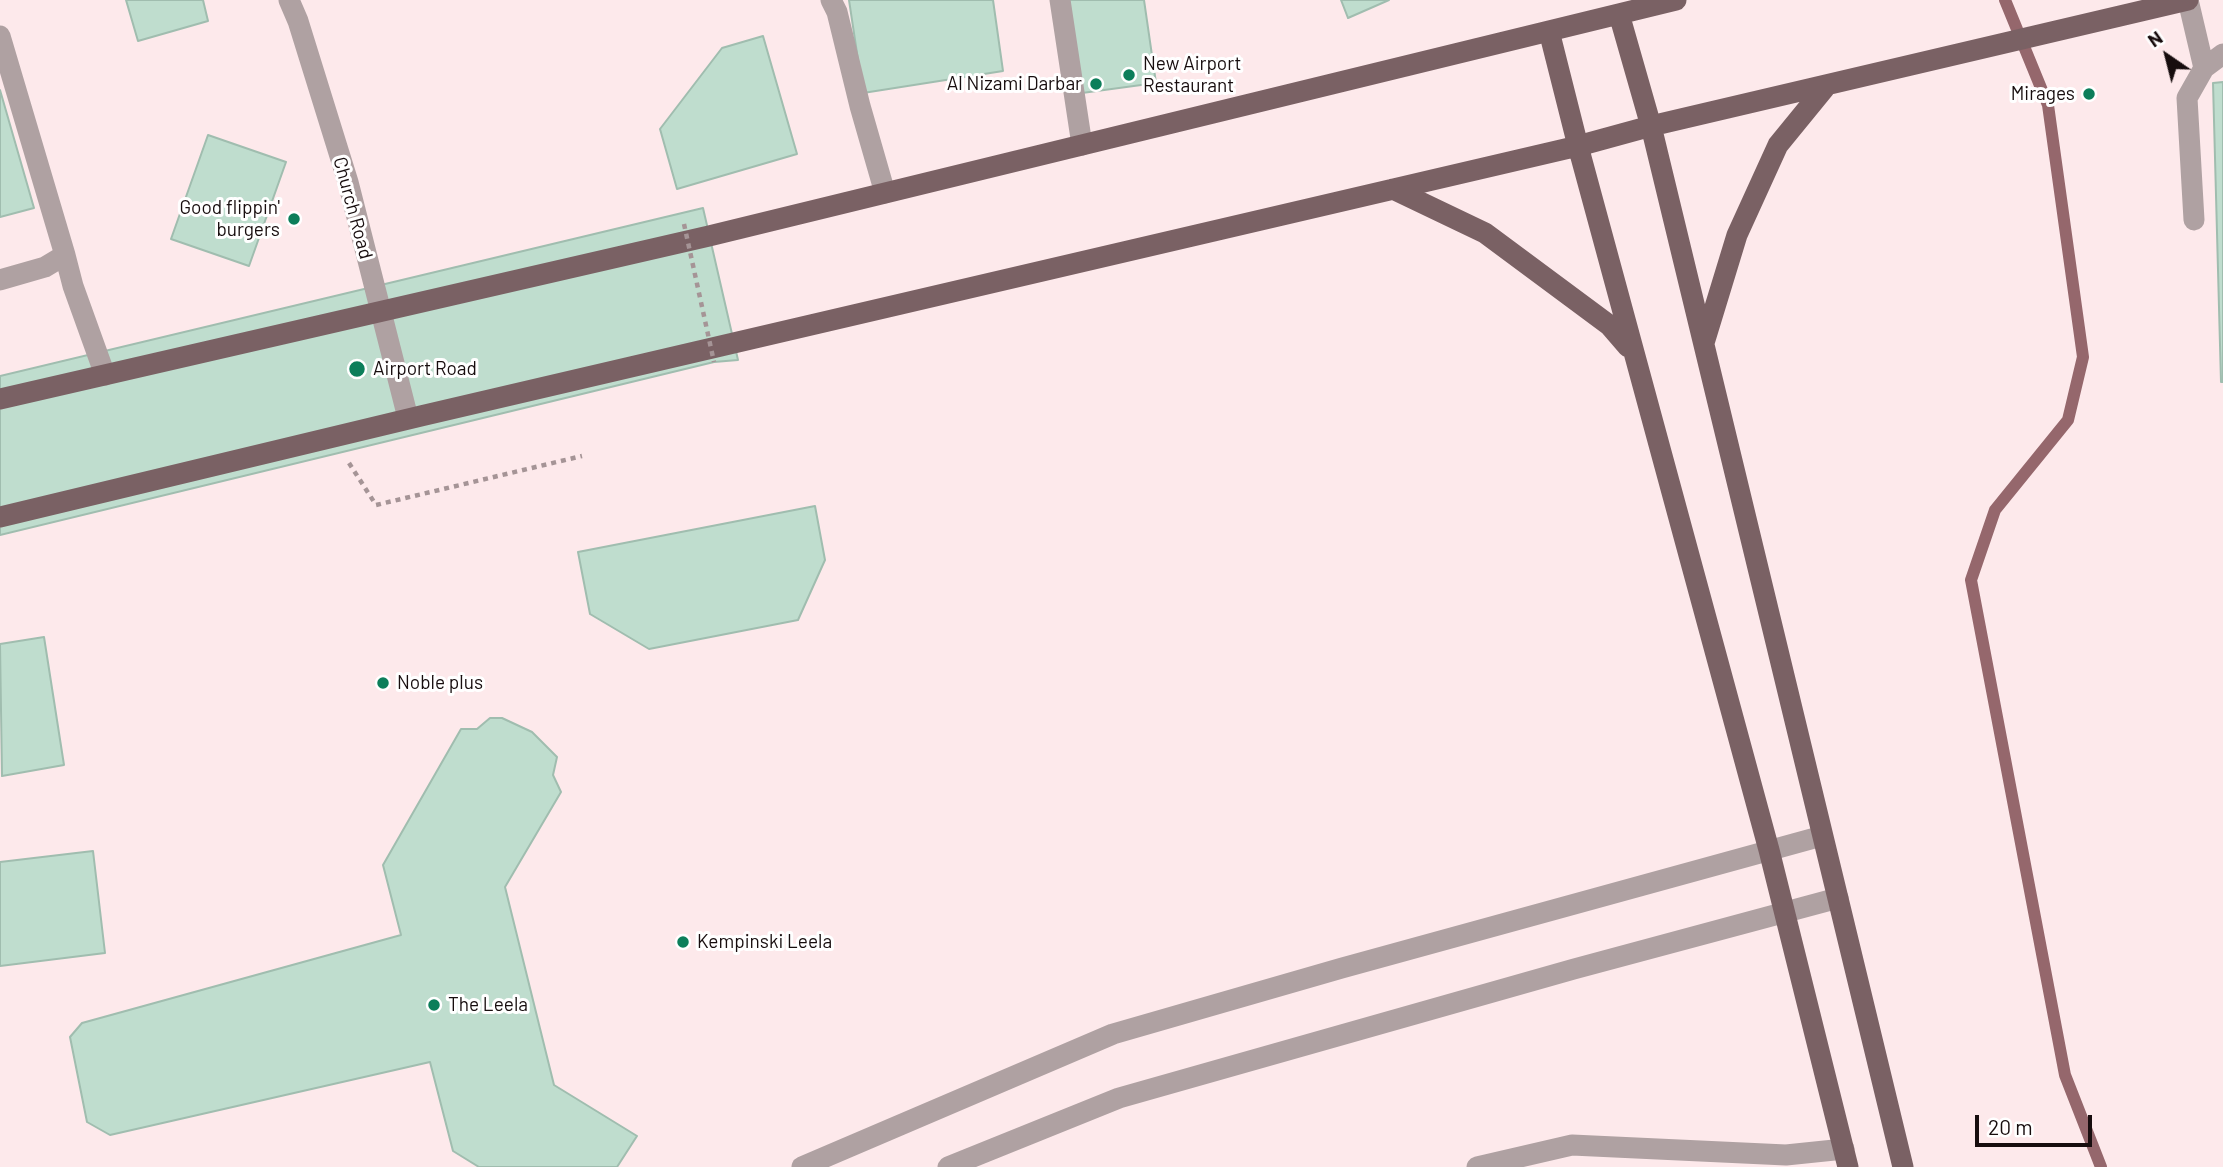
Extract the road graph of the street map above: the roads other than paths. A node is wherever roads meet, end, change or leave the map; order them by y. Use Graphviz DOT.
graph roads {
  1 [pos="289,0"];
  2 [pos="831,0"];
  3 [pos="1060,0"];
  4 [pos="1676,0"];
  5 [pos="2188,0"];
  6 [pos="1619,14"];
  7 [pos="1549,31"];
  8 [pos="0,36"];
  9 [pos="2223,54"];
  10 [pos="2204,68"];
  11 [pos="1827,85"];
  12 [pos="1651,126"];
  13 [pos="1082,145"];
  14 [pos="1578,146"];
  15 [pos="1393,190"];
  16 [pos="885,193"];
  17 [pos="2194,220"];
  18 [pos="65,255"];
  19 [pos="0,280"];
  20 [pos="381,311"];
  21 [pos="1704,345"];
  22 [pos="1634,354"];
  23 [pos="104,375"];
  24 [pos="0,399"];
  25 [pos="408,418"];
  26 [pos="0,517"];
  27 [pos="1822,836"];
  28 [pos="1769,850"];
  29 [pos="1838,898"];
  30 [pos="1784,912"];
  31 [pos="1846,1158"];
  32 [pos="802,1167"];
  33 [pos="948,1167"];
  34 [pos="1477,1167"];
  35 [pos="1903,1167"];
  1 -- 20 [label="street, Church Road"];
  2 -- 16 [label="street"];
  3 -- 13 [label="street"];
  4 -- 6 [label="main road"];
  5 -- 10 [label="street"];
  5 -- 11 [label="main road"];
  6 -- 7 [label="main road"];
  6 -- 12 [label="main road"];
  7 -- 13 [label="main road"];
  7 -- 14 [label="main road"];
  8 -- 18 [label="street"];
  9 -- 10 [label="street"];
  10 -- 17 [label="street"];
  11 -- 12 [label="main road"];
  11 -- 21 [label="main road"];
  12 -- 14 [label="main road"];
  12 -- 21 [label="main road"];
  13 -- 16 [label="main road"];
  14 -- 15 [label="main road"];
  14 -- 22 [label="main road"];
  15 -- 22 [label="main road"];
  15 -- 25 [label="main road"];
  16 -- 20 [label="main road"];
  18 -- 19 [label="street"];
  18 -- 23 [label="street"];
  20 -- 23 [label="main road"];
  20 -- 25 [label="street, Church Road"];
  21 -- 27 [label="main road"];
  22 -- 28 [label="main road"];
  23 -- 24 [label="main road"];
  25 -- 26 [label="main road"];
  27 -- 28 [label="street"];
  27 -- 29 [label="main road"];
  28 -- 30 [label="main road"];
  28 -- 32 [label="street"];
  29 -- 30 [label="street"];
  29 -- 35 [label="main road"];
  30 -- 31 [label="main road"];
  30 -- 33 [label="street"];
  31 -- 34 [label="street"];
}
